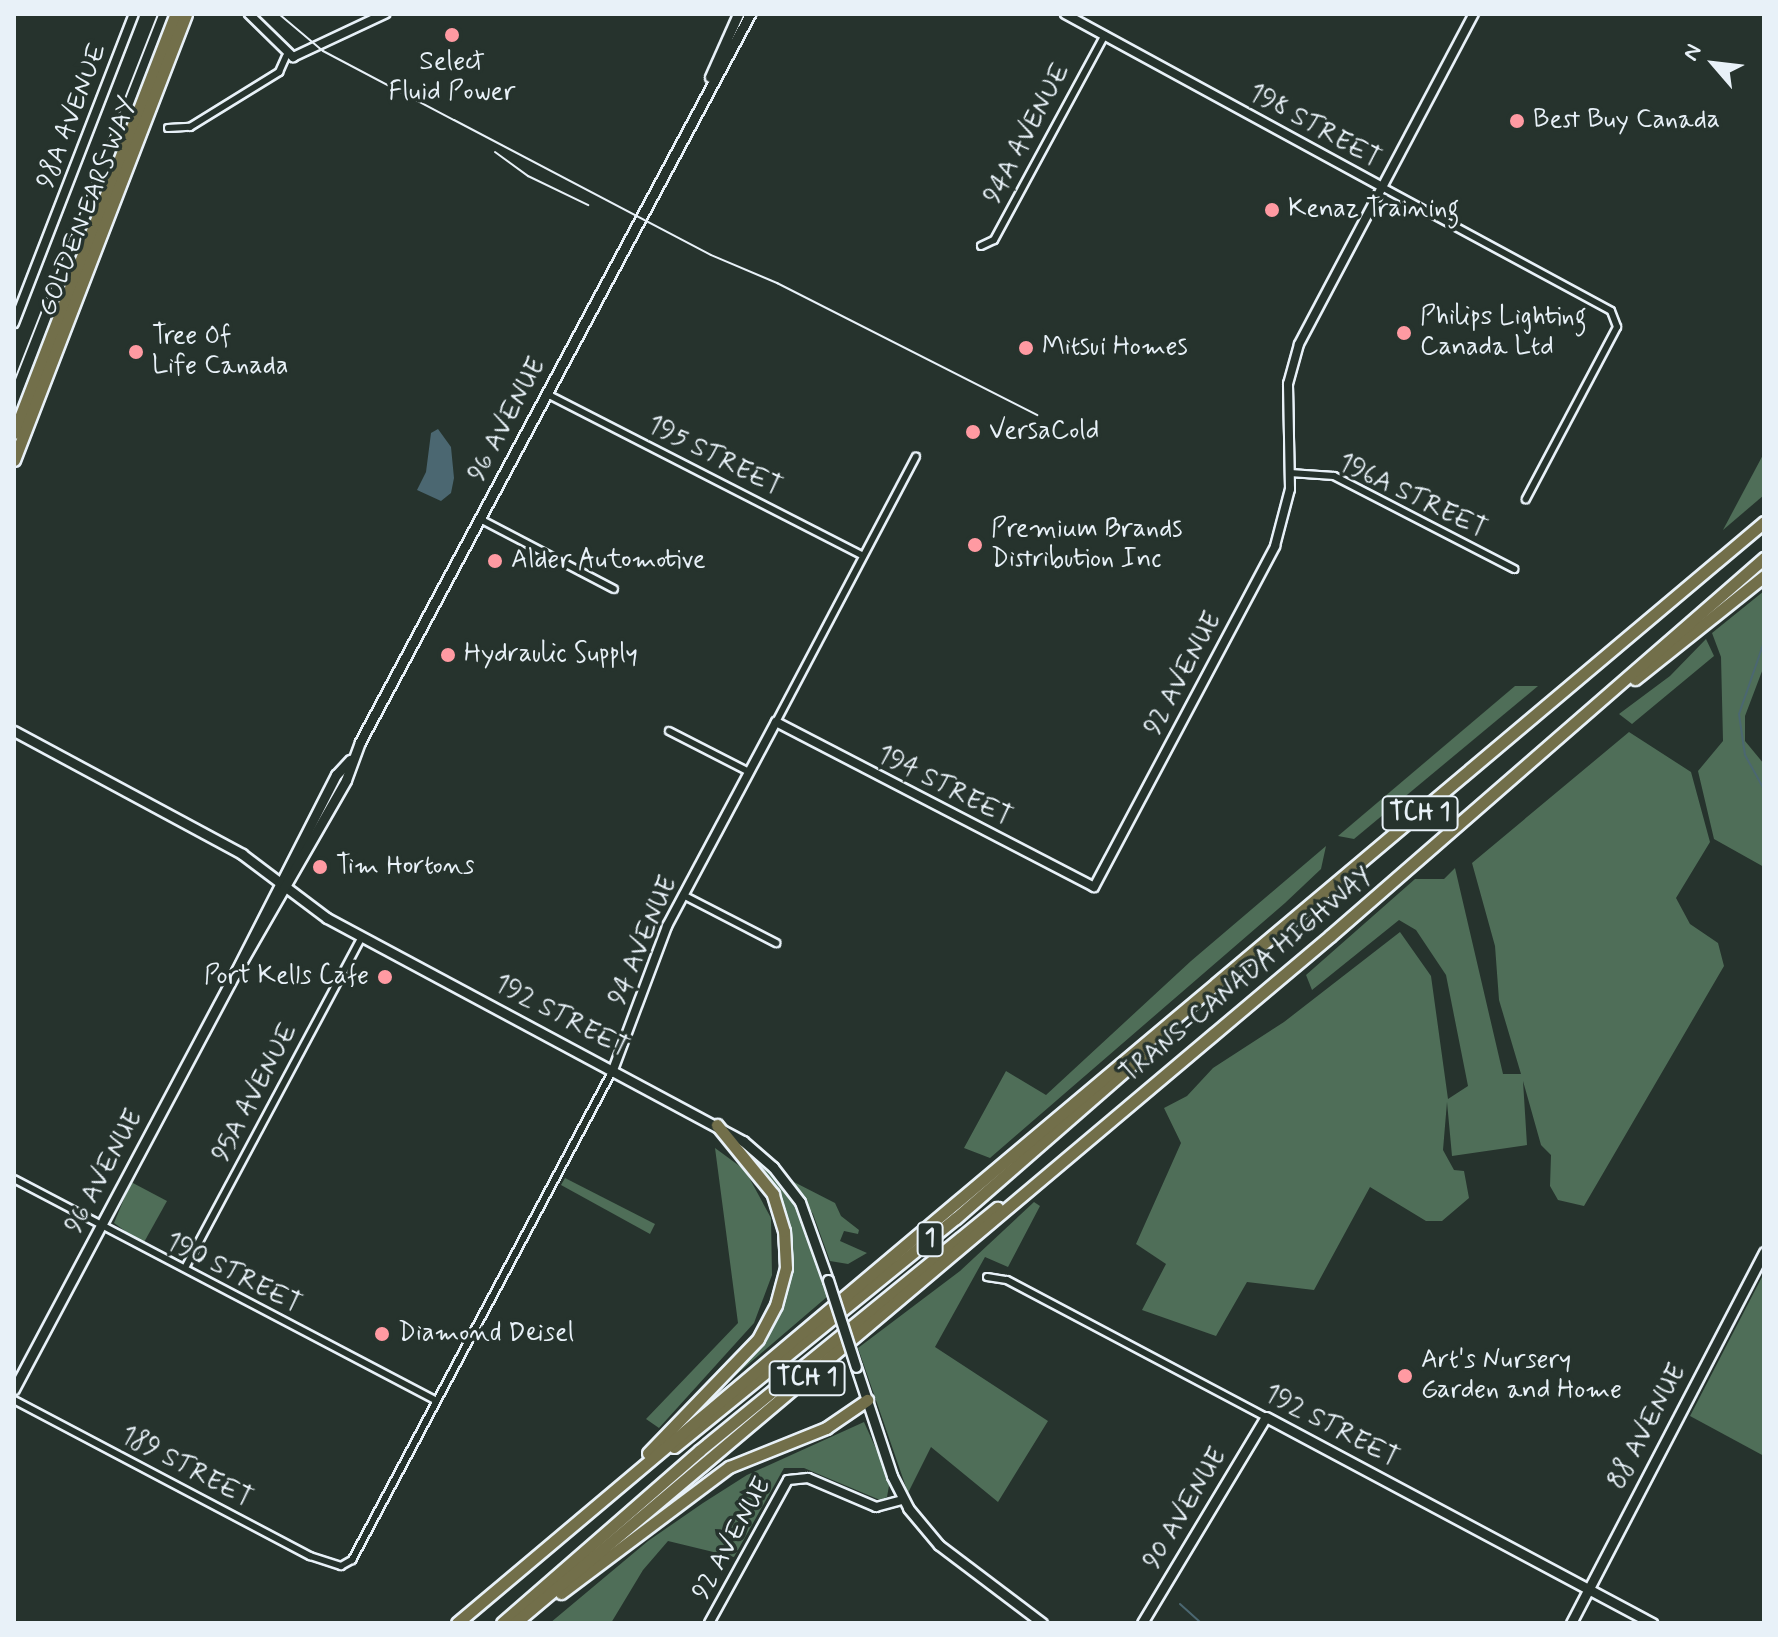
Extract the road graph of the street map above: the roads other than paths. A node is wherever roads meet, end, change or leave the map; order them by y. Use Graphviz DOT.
graph roads {
  1 [pos="134,14"];
  2 [pos="176,14"];
  3 [pos="186,14"];
  4 [pos="249,14"];
  5 [pos="385,14"];
  6 [pos="738,14"];
  7 [pos="750,14"];
  8 [pos="1065,14"];
  9 [pos="1474,14"];
  10 [pos="176,28"];
  11 [pos="1105,35"];
  12 [pos="286,56"];
  13 [pos="700,103"];
  14 [pos="168,128"];
  15 [pos="1382,187"];
  16 [pos="981,246"];
  17 [pos="14,323"];
  18 [pos="547,394"];
  19 [pos="14,433"];
  20 [pos="916,457"];
  21 [pos="14,460"];
  22 [pos="1290,473"];
  23 [pos="1526,499"];
  24 [pos="480,519"];
  25 [pos="1764,522"];
  26 [pos="863,556"];
  27 [pos="1764,558"];
  28 [pos="1514,569"];
  29 [pos="1764,576"];
  30 [pos="614,589"];
  31 [pos="776,722"];
  32 [pos="1571,728"];
  33 [pos="14,731"];
  34 [pos="669,731"];
  35 [pos="749,772"];
  36 [pos="282,886"];
  37 [pos="1094,887"];
  38 [pos="683,895"];
  39 [pos="362,937"];
  40 [pos="776,943"];
  41 [pos="613,1070"];
  42 [pos="717,1125"];
  43 [pos="1083,1142"];
  44 [pos="14,1179"];
  45 [pos="100,1226"];
  46 [pos="1764,1252"];
  47 [pos="185,1268"];
  48 [pos="987,1277"];
  49 [pos="14,1389"];
  50 [pos="14,1400"];
  51 [pos="867,1400"];
  52 [pos="436,1401"];
  53 [pos="1266,1417"];
  54 [pos="903,1500"];
  55 [pos="601,1501"];
  56 [pos="341,1566"];
  57 [pos="1589,1589"];
  58 [pos="529,1612"];
  59 [pos="457,1623"];
  60 [pos="502,1623"];
  61 [pos="515,1623"];
  62 [pos="709,1623"];
  63 [pos="1042,1623"];
  64 [pos="1142,1623"];
  65 [pos="1571,1623"];
  66 [pos="1652,1623"];
  1 -- 17 [label="street, 98A AVENUE"];
  2 -- 10 [label="highway, GOLDEN EARS WAY"];
  3 -- 10 [label="highway, GOLDEN EARS WAY"];
  4 -- 12 [label="street"];
  5 -- 12 [label="street"];
  6 -- 13 [label="main road, 96 AVENUE"];
  7 -- 13 [label="main road, 96 AVENUE"];
  8 -- 11 [label="street, 198 STREET"];
  9 -- 15 [label="street, 92 AVENUE"];
  10 -- 19 [label="highway, GOLDEN EARS WAY"];
  10 -- 21 [label="highway, GOLDEN EARS WAY"];
  11 -- 15 [label="street, 198 STREET"];
  11 -- 16 [label="street, 94A AVENUE"];
  12 -- 14 [label="street"];
  13 -- 18 [label="main road, 96 AVENUE"];
  15 -- 22 [label="street, 92 AVENUE"];
  15 -- 23 [label="street, 198 STREET"];
  18 -- 24 [label="main road, 96 AVENUE"];
  18 -- 26 [label="street, 195 STREET"];
  20 -- 26 [label="street, 94 AVENUE"];
  22 -- 28 [label="street, 196A STREET"];
  22 -- 37 [label="street, 92 AVENUE"];
  24 -- 30 [label="street"];
  24 -- 36 [label="main road, 96 AVENUE"];
  25 -- 55 [label="highway, TRANS-CANADA HIGHWAY / TCH 1"];
  26 -- 31 [label="street, 94 AVENUE"];
  27 -- 32 [label="highway, TRANS-CANADA HIGHWAY / TCH 1"];
  29 -- 32 [label="highway"];
  31 -- 35 [label="street, 94 AVENUE"];
  31 -- 37 [label="street, 194 STREET"];
  32 -- 43 [label="highway, TRANS-CANADA HIGHWAY / TCH 1"];
  33 -- 36 [label="main road, 192 STREET"];
  34 -- 35 [label="street"];
  35 -- 38 [label="street, 94 AVENUE"];
  36 -- 39 [label="main road, 192 STREET"];
  36 -- 45 [label="main road, 96 AVENUE"];
  38 -- 40 [label="street"];
  38 -- 41 [label="street, 94 AVENUE"];
  39 -- 41 [label="main road, 192 STREET"];
  39 -- 47 [label="street, 95A AVENUE"];
  41 -- 42 [label="main road, 192 STREET"];
  41 -- 52 [label="street, 94 AVENUE"];
  42 -- 51 [label="main road, 192 STREET, bridge"];
  42 -- 55 [label="highway"];
  43 -- 58 [label="highway, TRANS-CANADA HIGHWAY / TCH 1"];
  43 -- 60 [label="highway, TRANS-CANADA HIGHWAY / 1"];
  44 -- 45 [label="street, 190 STREET"];
  45 -- 47 [label="street, 190 STREET"];
  45 -- 49 [label="main road, 96 AVENUE"];
  46 -- 57 [label="main road, 88 AVENUE"];
  47 -- 52 [label="street, 190 STREET"];
  48 -- 53 [label="street, 192 STREET"];
  50 -- 56 [label="street, 189 STREET"];
  51 -- 54 [label="main road, 192 STREET"];
  51 -- 58 [label="highway"];
  52 -- 56 [label="street, 94 AVENUE"];
  53 -- 57 [label="main road, 192 STREET"];
  53 -- 64 [label="main road, 90 AVENUE"];
  54 -- 62 [label="street, 92 AVENUE"];
  54 -- 63 [label="main road, 192 STREET"];
  55 -- 59 [label="highway, TRANS-CANADA HIGHWAY / TCH 1"];
  57 -- 65 [label="main road, 88 AVENUE"];
  57 -- 66 [label="main road, 192 STREET"];
  58 -- 61 [label="highway, TRANS-CANADA HIGHWAY / TCH 1"];
}
